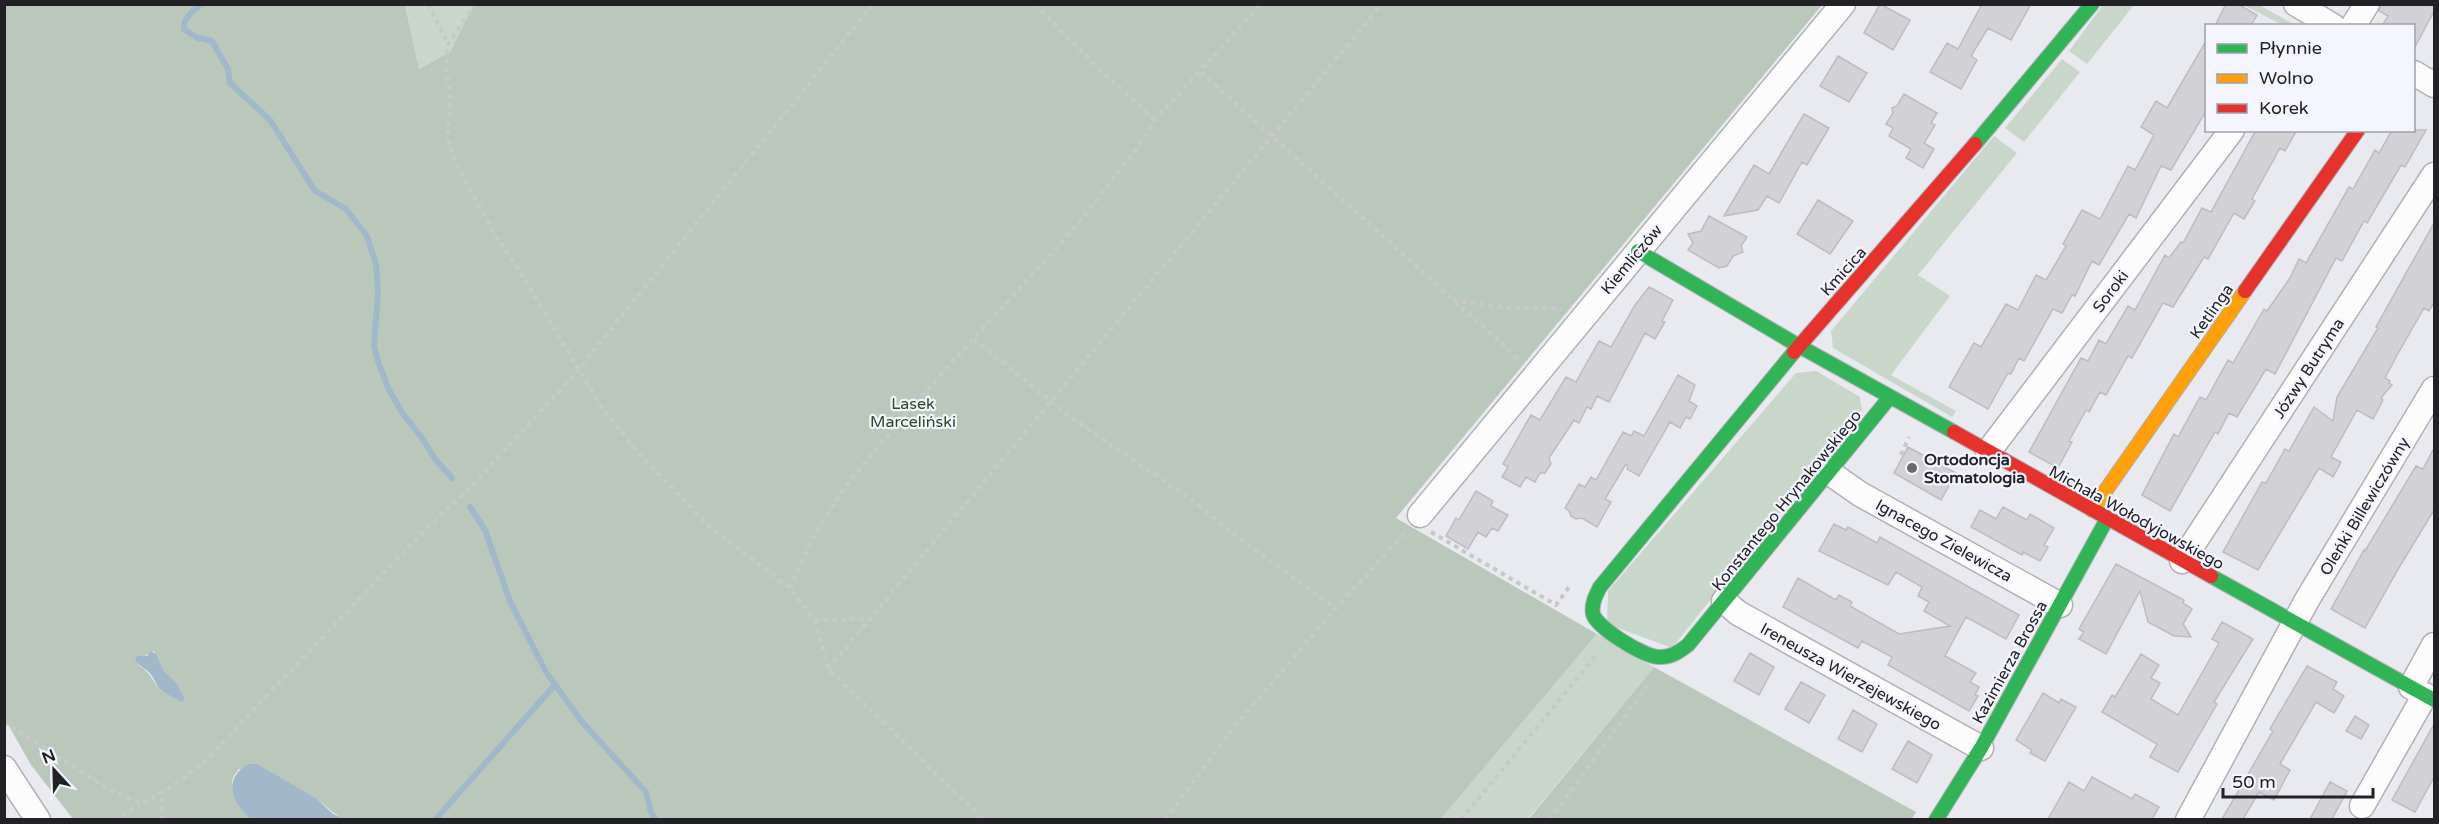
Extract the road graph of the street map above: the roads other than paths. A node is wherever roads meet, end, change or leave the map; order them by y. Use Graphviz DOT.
graph roads {
  1 [pos="1844,4"];
  2 [pos="2092,4"];
  3 [pos="2296,4"];
  4 [pos="2367,4"];
  5 [pos="2320,23"];
  6 [pos="2354,24"];
  7 [pos="2230,132"];
  8 [pos="2357,132"];
  9 [pos="2434,174"];
  10 [pos="1638,251"];
  11 [pos="1799,346"];
  12 [pos="2434,390"];
  13 [pos="1890,397"];
  14 [pos="1988,452"];
  15 [pos="1830,473"];
  16 [pos="2092,510"];
  17 [pos="2107,519"];
  18 [pos="1419,524"];
  19 [pos="2182,561"];
  20 [pos="1621,562"];
  21 [pos="1724,601"];
  22 [pos="2060,605"];
  23 [pos="2295,623"];
  24 [pos="2434,645"];
  25 [pos="2423,694"];
  26 [pos="1981,748"];
  27 [pos="4,768"];
  28 [pos="2362,806"];
  29 [pos="38,819"];
  30 [pos="1936,819"];
  31 [pos="2188,819"];
  1 -- 10 [label="street, Kiemliczów"];
  2 -- 11 [label="street, Kmicica"];
  3 -- 5 [label="street"];
  4 -- 6 [label="street"];
  7 -- 14 [label="street, Soroki"];
  8 -- 16 [label="street, Ketlinga"];
  9 -- 19 [label="street, Józwy Butryma"];
  10 -- 11 [label="street, Michała Wołodyjowskiego"];
  10 -- 18 [label="street, Kiemliczów"];
  11 -- 13 [label="street, Michała Wołodyjowskiego"];
  11 -- 20 [label="street, Kmicica"];
  12 -- 23 [label="street, Oleńki Billewiczówny"];
  13 -- 14 [label="street, Michała Wołodyjowskiego"];
  13 -- 15 [label="street, Konstantego Hrynakowskiego"];
  14 -- 16 [label="street, Michała Wołodyjowskiego"];
  15 -- 21 [label="street, Konstantego Hrynakowskiego"];
  15 -- 22 [label="street, Ignacego Zielewicza"];
  16 -- 17 [label="street, Michała Wołodyjowskiego"];
  17 -- 19 [label="street, Michała Wołodyjowskiego"];
  17 -- 22 [label="street, Kazimierza Brossa"];
  19 -- 23 [label="street, Michała Wołodyjowskiego"];
  20 -- 21 [label="street, Konstantego Hrynakowskiego"];
  21 -- 26 [label="street, Ireneusza Wierzejewskiego"];
  22 -- 26 [label="street, Kazimierza Brossa"];
  23 -- 25 [label="street, Michała Wołodyjowskiego"];
  23 -- 31 [label="street, Oleńki Billewiczówny"];
  24 -- 25 [label="street"];
  25 -- 28 [label="street"];
  26 -- 30 [label="street, Kazimierza Brossa"];
  27 -- 29 [label="street"];
}
